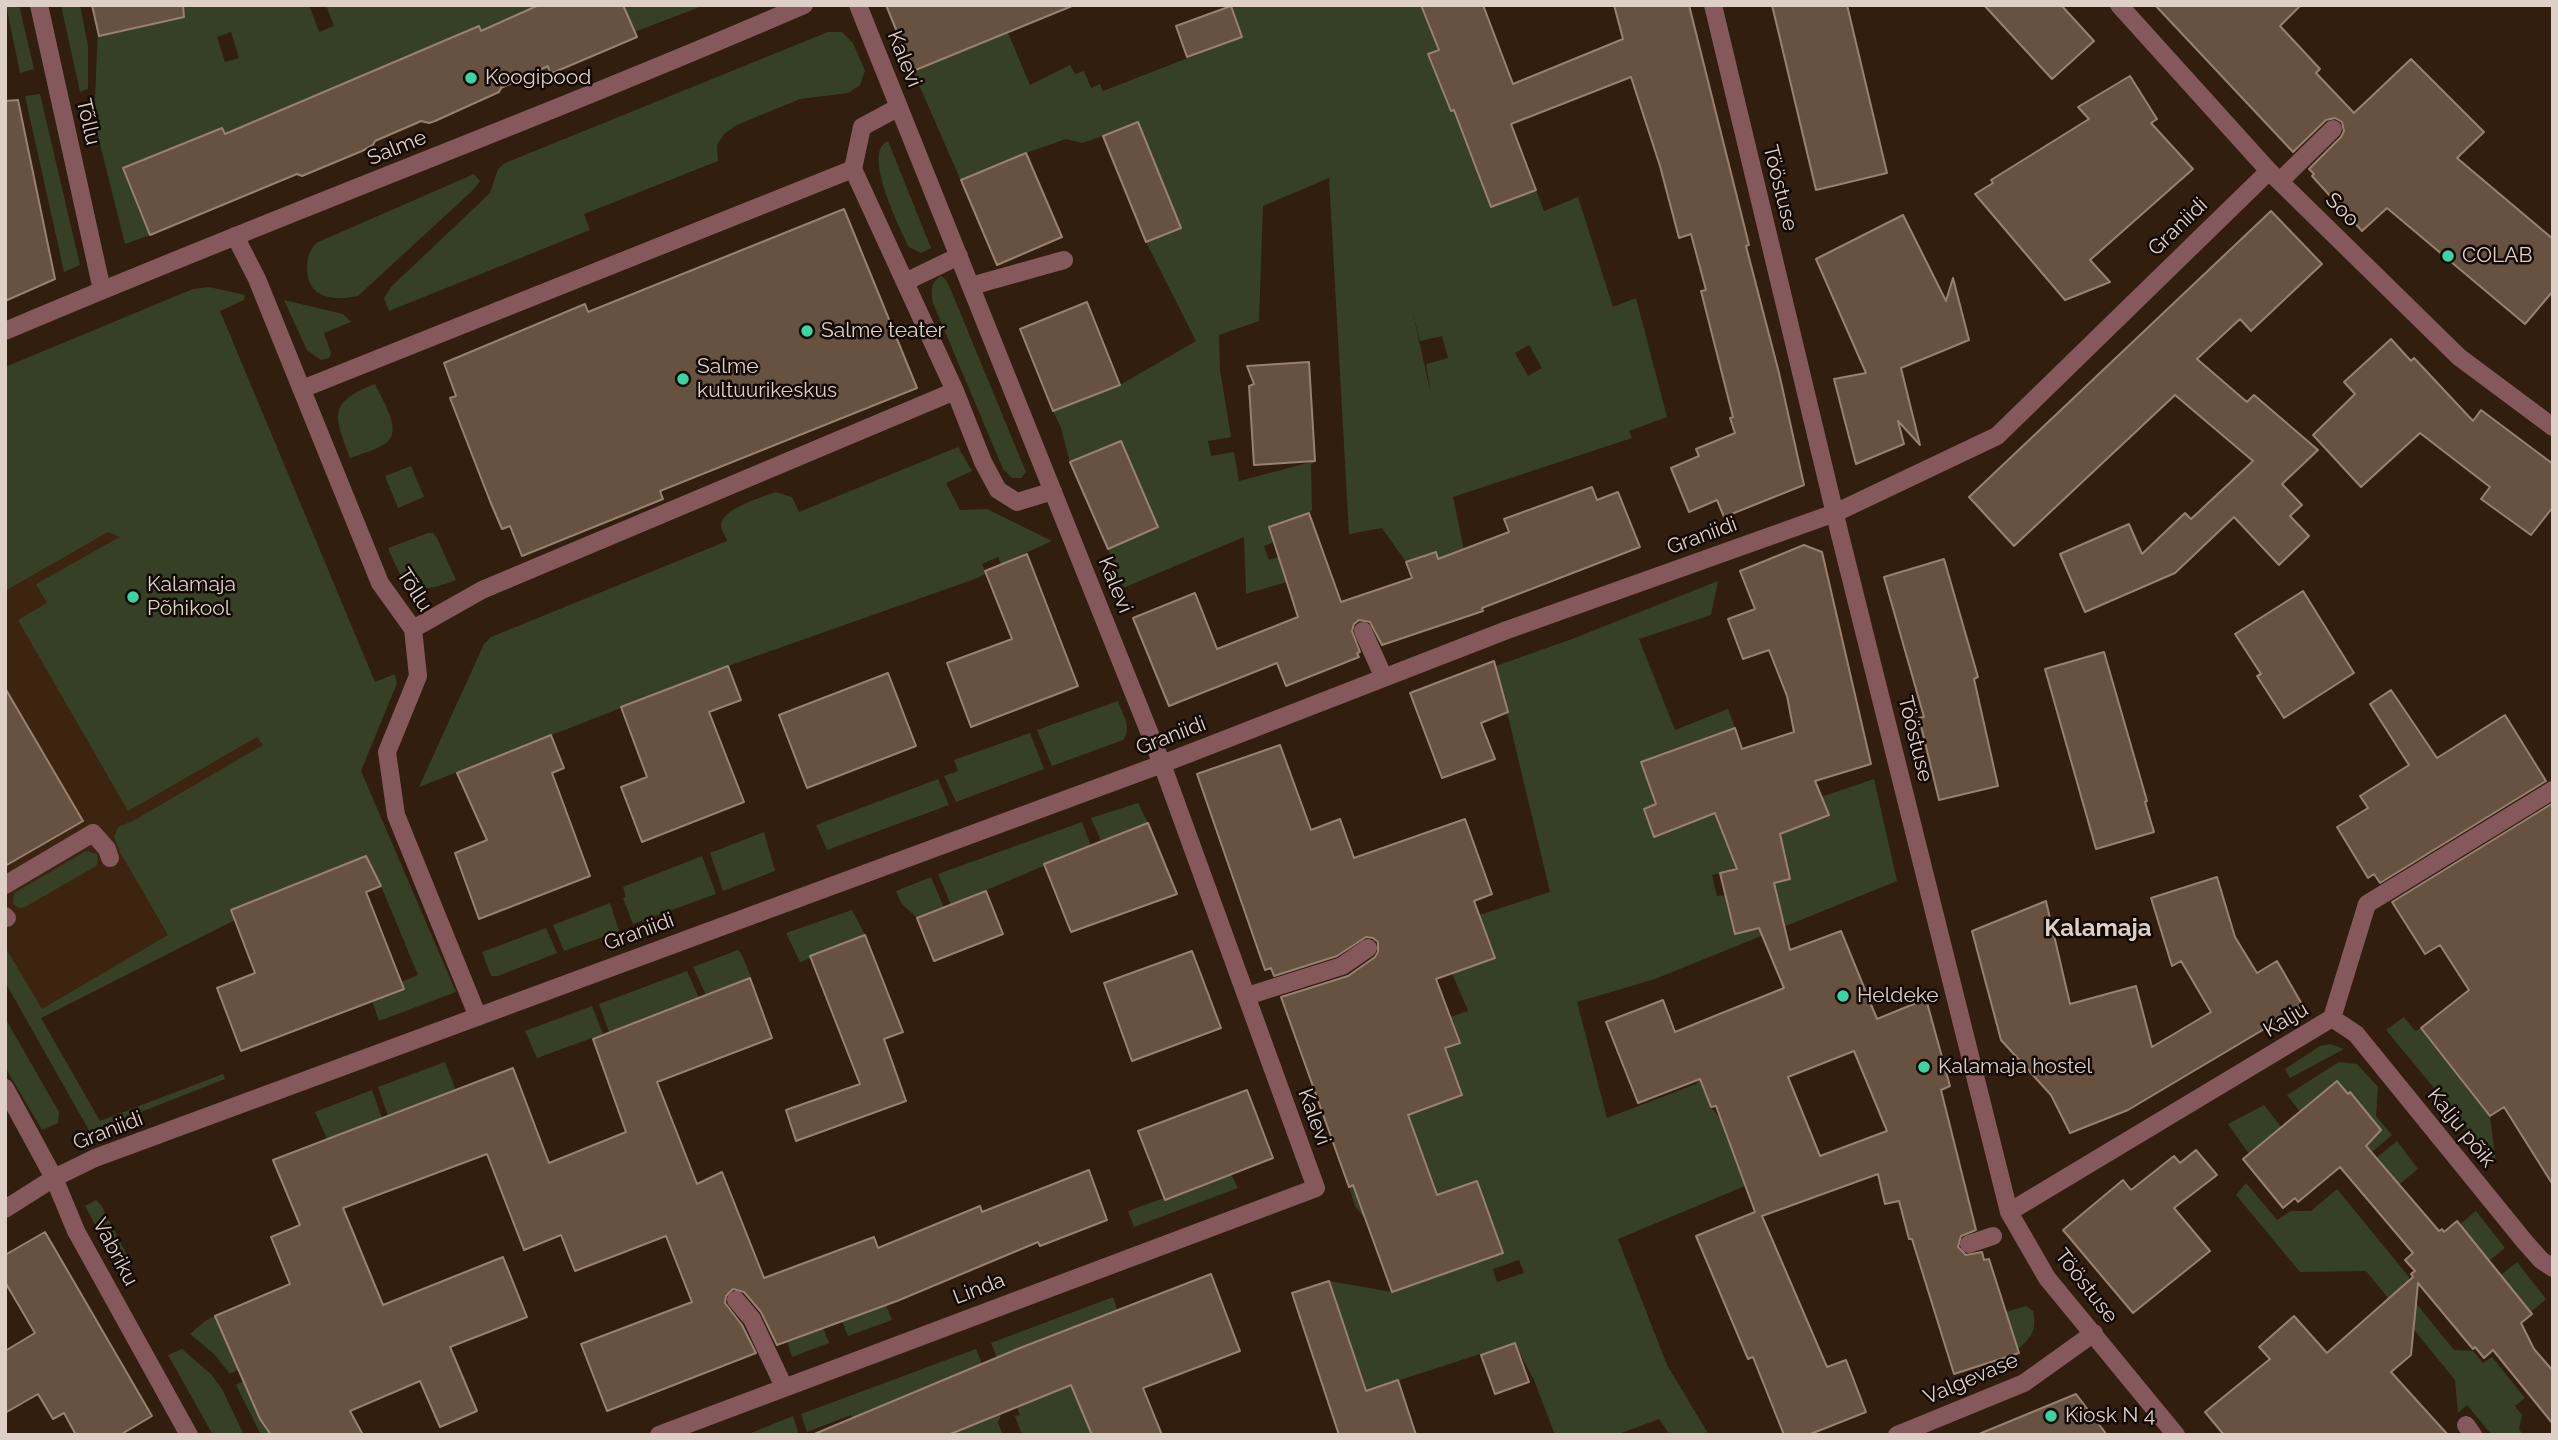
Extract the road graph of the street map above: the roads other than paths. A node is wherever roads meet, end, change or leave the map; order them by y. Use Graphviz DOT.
graph roads {
  1 [pos="39,5"];
  2 [pos="804,5"];
  3 [pos="858,5"];
  4 [pos="1713,5"];
  5 [pos="2119,5"];
  6 [pos="899,107"];
  7 [pos="2333,129"];
  8 [pos="853,169"];
  9 [pos="2274,176"];
  10 [pos="235,236"];
  11 [pos="958,256"];
  12 [pos="1063,260"];
  13 [pos="905,282"];
  14 [pos="971,286"];
  15 [pos="102,290"];
  16 [pos="5,331"];
  17 [pos="302,390"];
  18 [pos="955,391"];
  19 [pos="2553,426"];
  20 [pos="1052,491"];
  21 [pos="1835,513"];
  22 [pos="413,629"];
  23 [pos="1363,631"];
  24 [pos="1384,678"];
  25 [pos="1162,764"];
  26 [pos="2553,790"];
  27 [pos="110,858"];
  28 [pos="5,885"];
  29 [pos="1368,948"];
  30 [pos="1247,996"];
  31 [pos="478,1017"];
  32 [pos="2332,1018"];
  33 [pos="5,1088"];
  34 [pos="54,1178"];
  35 [pos="1316,1188"];
  36 [pos="5,1209"];
  37 [pos="2010,1212"];
  38 [pos="1993,1236"];
  39 [pos="1969,1244"];
  40 [pos="2553,1268"];
  41 [pos="736,1300"];
  42 [pos="2094,1333"];
  43 [pos="784,1387"];
  44 [pos="189,1435"];
  45 [pos="659,1435"];
  46 [pos="1897,1435"];
  47 [pos="2176,1435"];
  1 -- 15 [label="street, Tõllu"];
  2 -- 10 [label="street, Salme"];
  3 -- 6 [label="street, Kalevi"];
  4 -- 21 [label="street, Tööstuse"];
  5 -- 9 [label="street, Soo"];
  6 -- 8 [label="street"];
  6 -- 11 [label="street, Kalevi"];
  7 -- 9 [label="street, Graniidi"];
  8 -- 13 [label="street"];
  8 -- 17 [label="street"];
  9 -- 19 [label="street, Soo"];
  9 -- 21 [label="street, Graniidi"];
  10 -- 15 [label="street, Salme"];
  10 -- 17 [label="street, Tõllu"];
  11 -- 13 [label="street"];
  11 -- 14 [label="street, Kalevi"];
  12 -- 14 [label="street"];
  13 -- 18 [label="street"];
  14 -- 20 [label="street, Kalevi"];
  15 -- 16 [label="street, Salme"];
  17 -- 22 [label="street, Tõllu"];
  18 -- 20 [label="street"];
  18 -- 22 [label="street"];
  20 -- 25 [label="street, Kalevi"];
  21 -- 24 [label="street, Graniidi"];
  21 -- 37 [label="street, Tööstuse"];
  22 -- 31 [label="street, Tõllu"];
  23 -- 24 [label="street"];
  24 -- 25 [label="street, Graniidi"];
  25 -- 30 [label="street, Kalevi"];
  25 -- 31 [label="street, Graniidi"];
  26 -- 32 [label="street, Kalju"];
  27 -- 28 [label="street"];
  29 -- 30 [label="street"];
  30 -- 35 [label="street, Kalevi"];
  31 -- 34 [label="street, Graniidi"];
  32 -- 37 [label="street, Kalju"];
  32 -- 40 [label="street, Kalju põik"];
  33 -- 34 [label="street, Vabriku"];
  34 -- 36 [label="street, Graniidi"];
  34 -- 44 [label="street, Vabriku"];
  35 -- 43 [label="street, Linda"];
  37 -- 42 [label="street, Tööstuse"];
  38 -- 39 [label="street"];
  41 -- 43 [label="street"];
  42 -- 46 [label="street, Valgevase"];
  42 -- 47 [label="street, Tööstuse"];
  43 -- 45 [label="street, Linda"];
}
